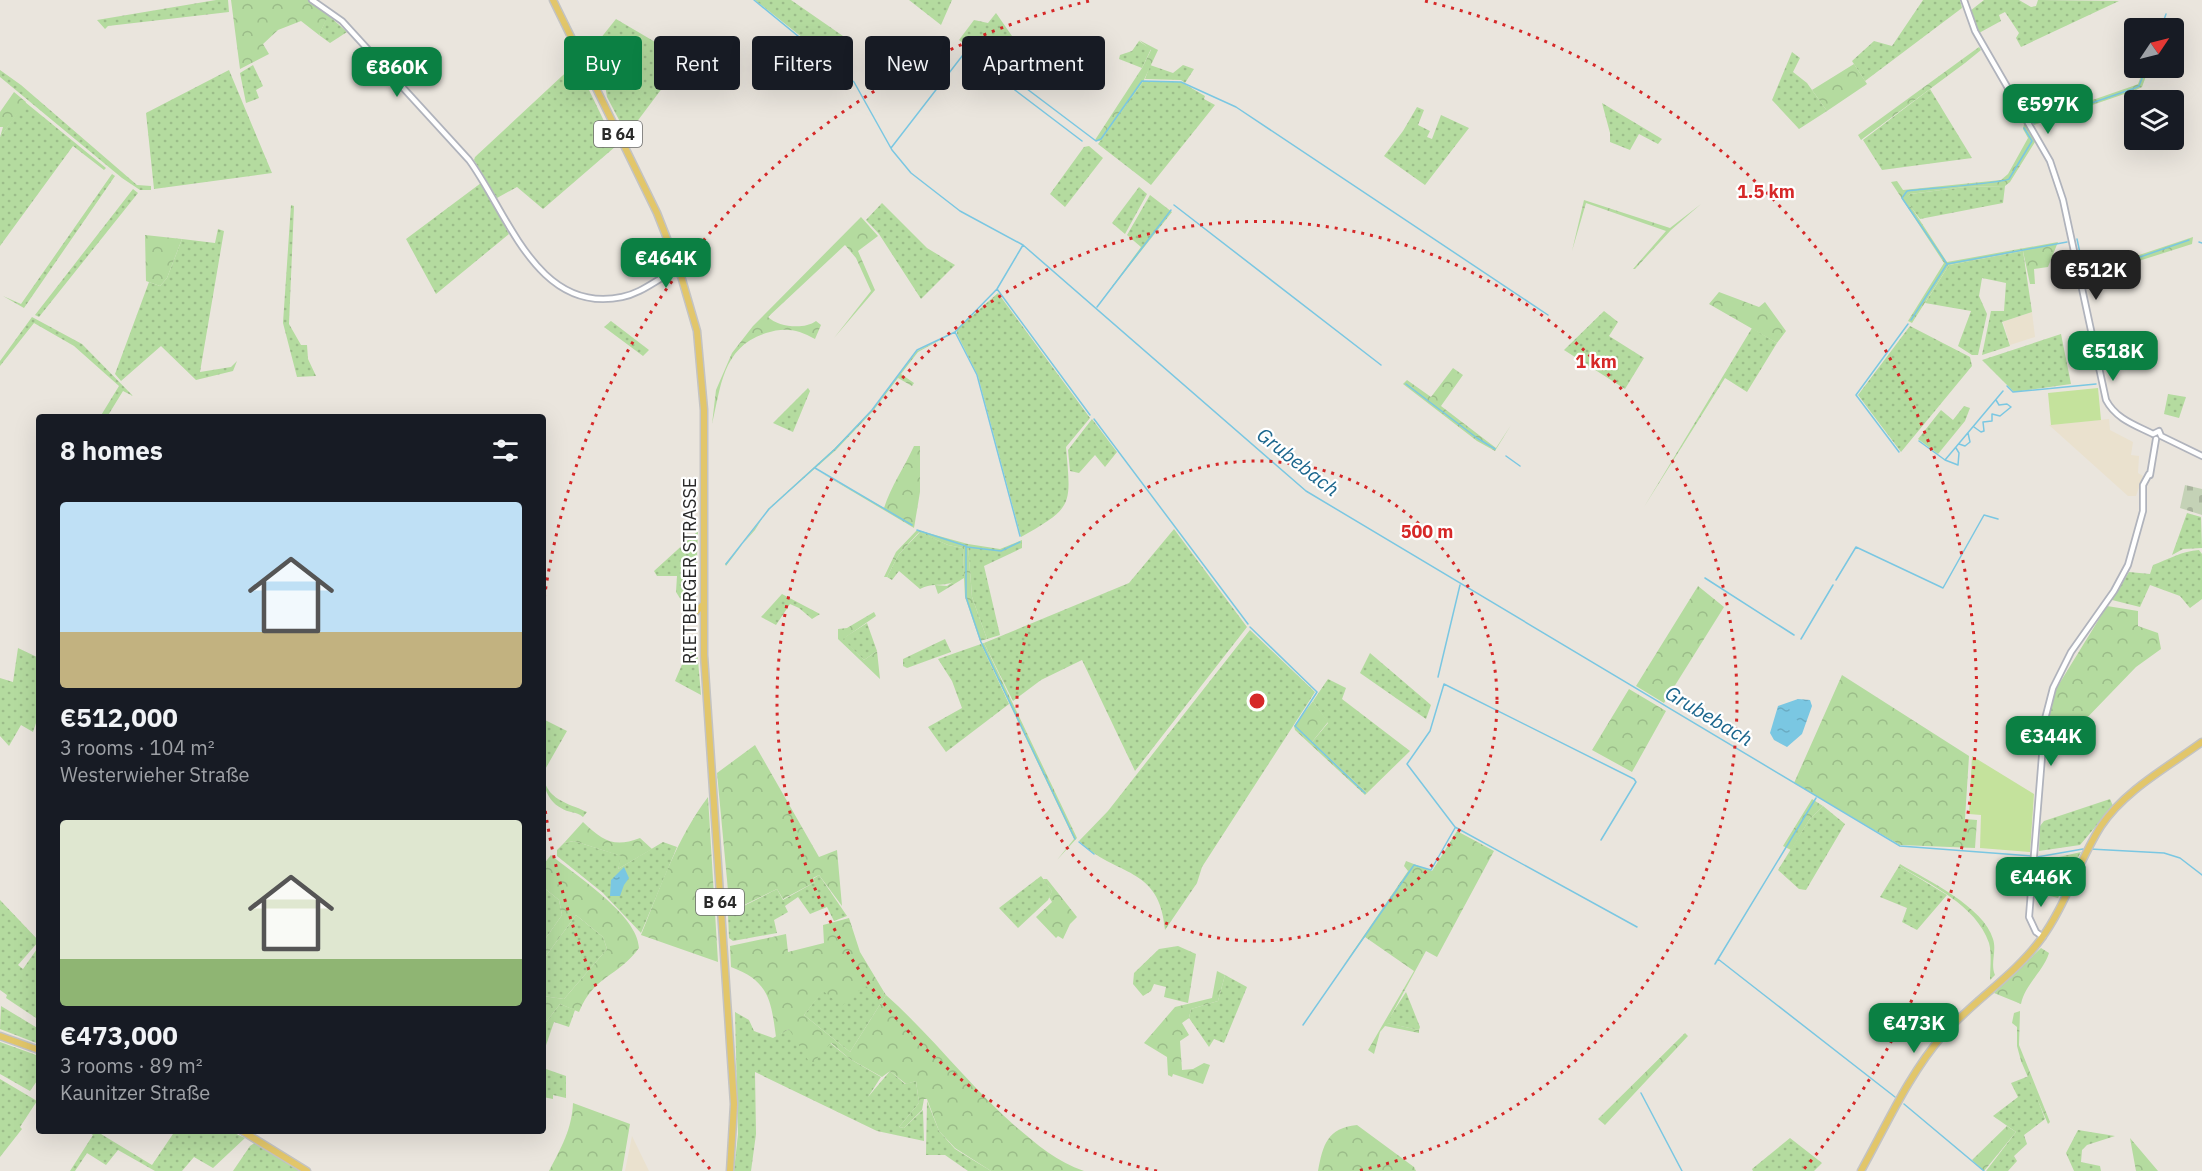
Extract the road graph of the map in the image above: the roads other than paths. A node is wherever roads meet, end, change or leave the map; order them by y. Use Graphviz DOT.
graph roads {
  1 [pos="312,0"];
  2 [pos="553,0"];
  3 [pos="1964,0"];
  4 [pos="679,269"];
  5 [pos="2157,436"];
  6 [pos="2202,456"];
  7 [pos="703,605"];
  8 [pos="688,619"];
  9 [pos="2202,742"];
  10 [pos="2043,938"];
  11 [pos="0,1036"];
  12 [pos="36,1049"];
  13 [pos="247,1134"];
  14 [pos="307,1171"];
  15 [pos="730,1171"];
  16 [pos="1861,1171"];
  1 -- 4 [label="street"];
  2 -- 4 [label="main road, RIETBERGER STRASSE / B 64"];
  3 -- 5 [label="street"];
  4 -- 7 [label="main road, RIETBERGER STRASSE / B 64"];
  5 -- 6 [label="street"];
  5 -- 10 [label="street"];
  7 -- 8 [label="main road"];
  7 -- 15 [label="main road, RIETBERGER STRASSE / B 64"];
  9 -- 10 [label="main road"];
  10 -- 16 [label="main road"];
  11 -- 12 [label="main road"];
  13 -- 14 [label="main road"];
}
